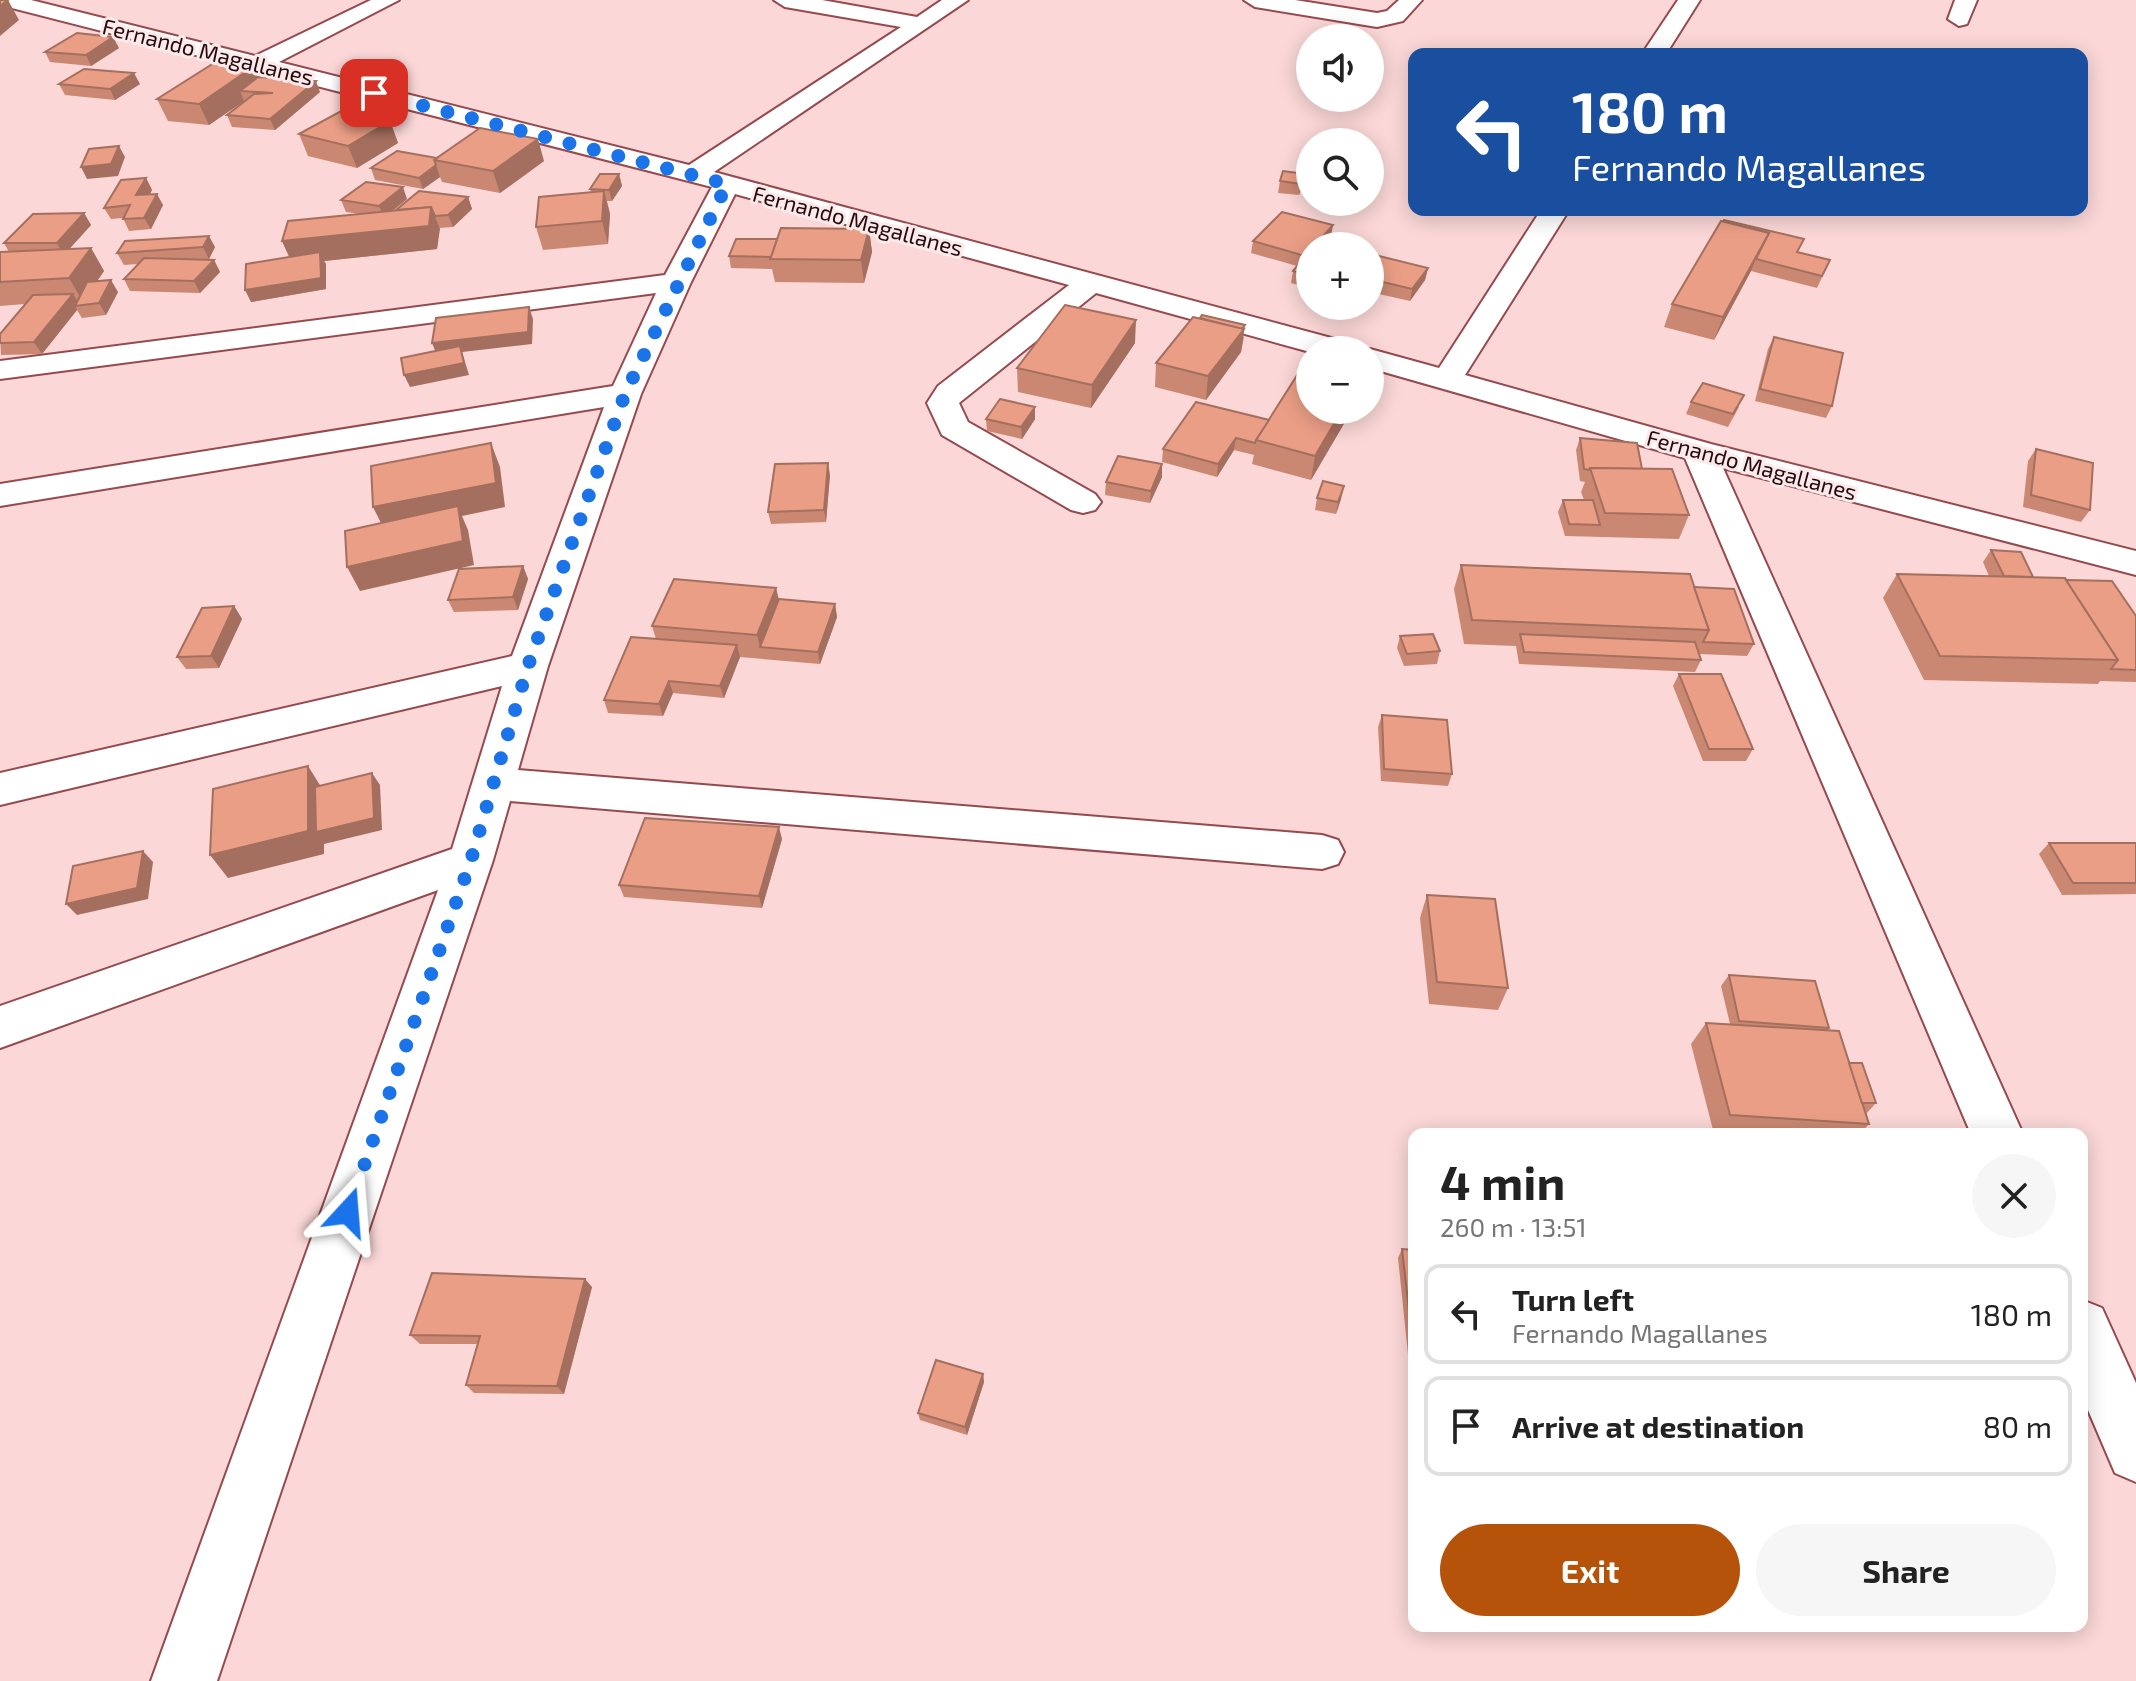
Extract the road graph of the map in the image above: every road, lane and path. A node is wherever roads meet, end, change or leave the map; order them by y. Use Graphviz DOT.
graph roads {
  1 [pos="5,0"];
  2 [pos="388,0"];
  3 [pos="785,0"];
  4 [pos="957,0"];
  5 [pos="1255,0"];
  6 [pos="1411,0"];
  7 [pos="1689,0"];
  8 [pos="921,24"];
  9 [pos="1658,48"];
  10 [pos="259,63"];
  11 [pos="710,179"];
  12 [pos="1551,216"];
  13 [pos="676,282"];
  14 [pos="1089,284"];
  15 [pos="1296,339"];
  16 [pos="1384,362"];
  17 [pos="0,370"];
  18 [pos="1447,379"];
  19 [pos="625,394"];
  20 [pos="1699,451"];
  21 [pos="0,495"];
  22 [pos="1083,502"];
  23 [pos="2136,563"];
  24 [pos="528,666"];
  25 [pos="493,784"];
  26 [pos="0,789"];
  27 [pos="1322,852"];
  28 [pos="471,860"];
  29 [pos="0,1027"];
  30 [pos="1994,1128"];
  31 [pos="2088,1342"];
  32 [pos="2136,1452"];
  33 [pos="184,1681"];
  1 -- 10 [label="street, Fernando Magallanes"];
  2 -- 10 [label="street"];
  3 -- 8 [label="street"];
  4 -- 8 [label="street"];
  5 -- 6 [label="street"];
  7 -- 9 [label="street"];
  8 -- 11 [label="street"];
  10 -- 11 [label="street, Fernando Magallanes"];
  11 -- 13 [label="street"];
  11 -- 14 [label="street, Fernando Magallanes"];
  12 -- 18 [label="street"];
  13 -- 17 [label="street"];
  13 -- 19 [label="street"];
  14 -- 15 [label="street, Fernando Magallanes"];
  14 -- 22 [label="street"];
  16 -- 18 [label="street, Fernando Magallanes"];
  18 -- 20 [label="street, Fernando Magallanes"];
  19 -- 21 [label="street"];
  19 -- 24 [label="street"];
  20 -- 23 [label="street, Fernando Magallanes"];
  20 -- 30 [label="street"];
  24 -- 25 [label="street"];
  24 -- 26 [label="street"];
  25 -- 27 [label="street"];
  25 -- 28 [label="street"];
  28 -- 29 [label="street"];
  28 -- 33 [label="street"];
  31 -- 32 [label="street"];
}
